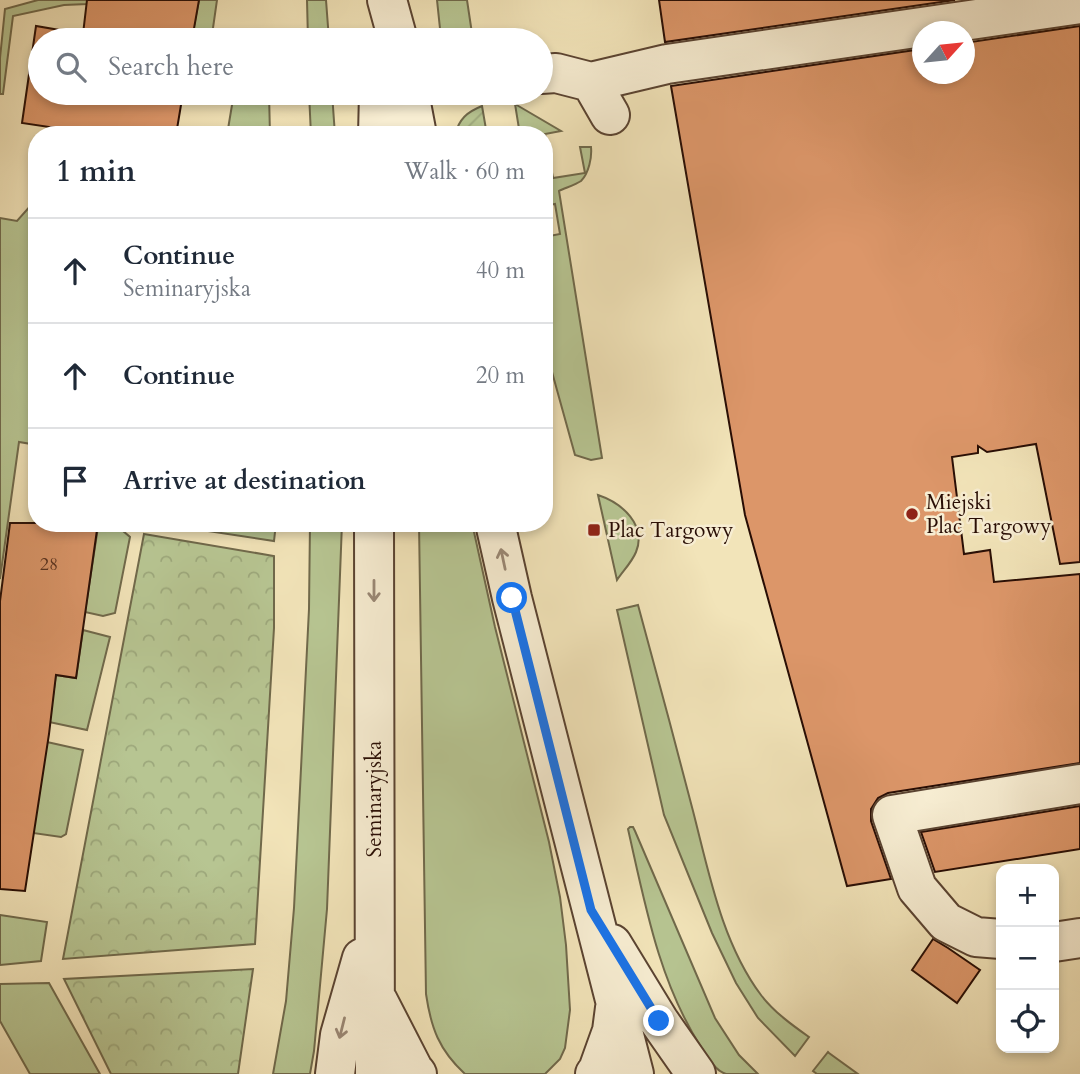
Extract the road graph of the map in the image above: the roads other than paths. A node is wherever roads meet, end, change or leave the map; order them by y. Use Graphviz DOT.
graph roads {
  1 [pos="381,0"];
  2 [pos="387,0"];
  3 [pos="1080,4"];
  4 [pos="380,28"];
  5 [pos="395,28"];
  6 [pos="553,73"];
  7 [pos="590,82"];
  8 [pos="378,105"];
  9 [pos="412,105"];
  10 [pos="610,115"];
  11 [pos="377,126"];
  12 [pos="416,126"];
  13 [pos="374,532"];
  14 [pos="497,532"];
  15 [pos="1080,784"];
  16 [pos="591,910"];
  17 [pos="374,916"];
  18 [pos="1080,938"];
  19 [pos="996,939"];
  20 [pos="1059,941"];
  21 [pos="375,996"];
  22 [pos="616,1006"];
  23 [pos="335,1074"];
  24 [pos="376,1074"];
  25 [pos="417,1074"];
  26 [pos="595,1074"];
  27 [pos="634,1074"];
  28 [pos="696,1074"];
  1 -- 4 [label="street"];
  2 -- 5 [label="street"];
  3 -- 7 [label="street"];
  6 -- 7 [label="street"];
  7 -- 10 [label="street"];
  8 -- 11 [label="street"];
  9 -- 12 [label="street"];
  13 -- 17 [label="street, Seminaryjska, one-way"];
  16 -- 14 [label="street, one-way"];
  15 -- 19 [label="street"];
  16 -- 22 [label="street"];
  16 -- 28 [label="street"];
  17 -- 21 [label="street, Seminaryjska"];
  17 -- 23 [label="street, one-way"];
  18 -- 20 [label="street"];
  21 -- 24 [label="street, Seminaryjska"];
  21 -- 25 [label="street"];
  22 -- 26 [label="street"];
  22 -- 27 [label="street"];
}
